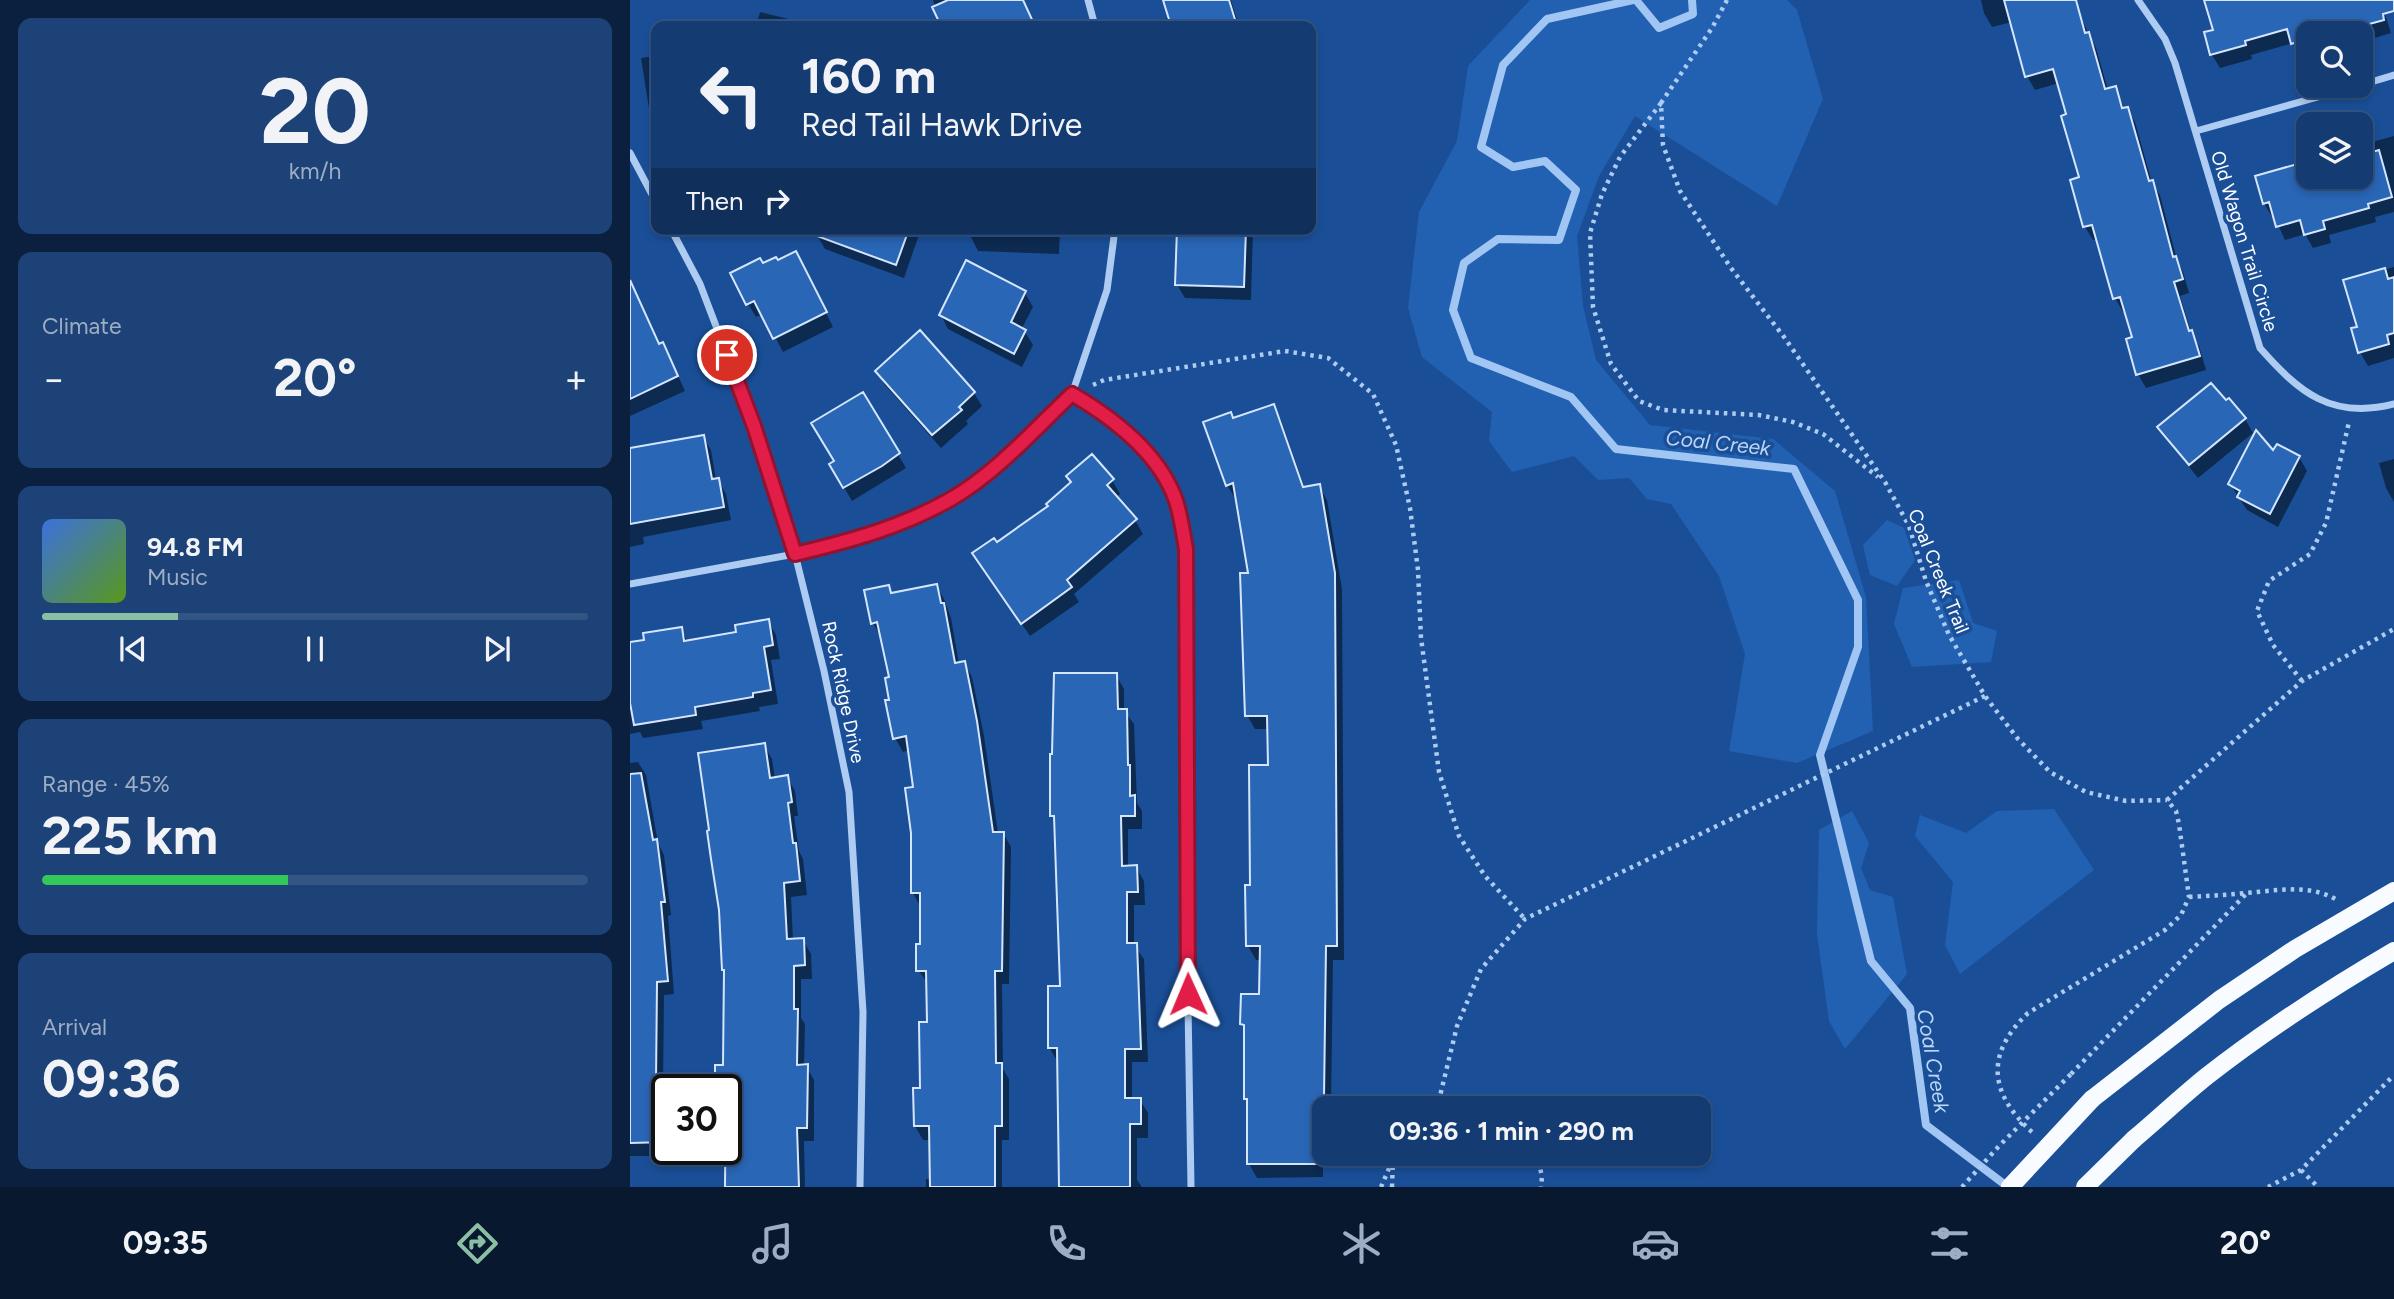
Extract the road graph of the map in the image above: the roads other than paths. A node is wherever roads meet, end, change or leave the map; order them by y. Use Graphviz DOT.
graph roads {
  1 [pos="1088,0"];
  2 [pos="2138,0"];
  3 [pos="1094,21"];
  4 [pos="2394,75"];
  5 [pos="2373,81"];
  6 [pos="2313,98"];
  7 [pos="2196,131"];
  8 [pos="630,153"];
  9 [pos="651,193"];
  10 [pos="674,235"];
  11 [pos="1114,235"];
  12 [pos="1072,394"];
  13 [pos="2394,404"];
  14 [pos="795,554"];
  15 [pos="630,584"];
  16 [pos="2394,891"];
  17 [pos="2394,951"];
  18 [pos="860,1187"];
  19 [pos="1191,1187"];
  20 [pos="2010,1187"];
  21 [pos="2085,1187"];
  1 -- 3 [label="street"];
  2 -- 7 [label="street, Old Wagon Trail Circle"];
  4 -- 5 [label="street"];
  6 -- 7 [label="street"];
  7 -- 13 [label="street, Old Wagon Trail Circle"];
  8 -- 9 [label="street"];
  10 -- 14 [label="street, Rock Ridge Drive"];
  11 -- 12 [label="street"];
  12 -- 14 [label="street"];
  12 -- 19 [label="street"];
  14 -- 15 [label="street"];
  14 -- 18 [label="street, Rock Ridge Drive"];
  16 -- 20 [label="main road, bridge"];
  17 -- 21 [label="main road, bridge"];
}
